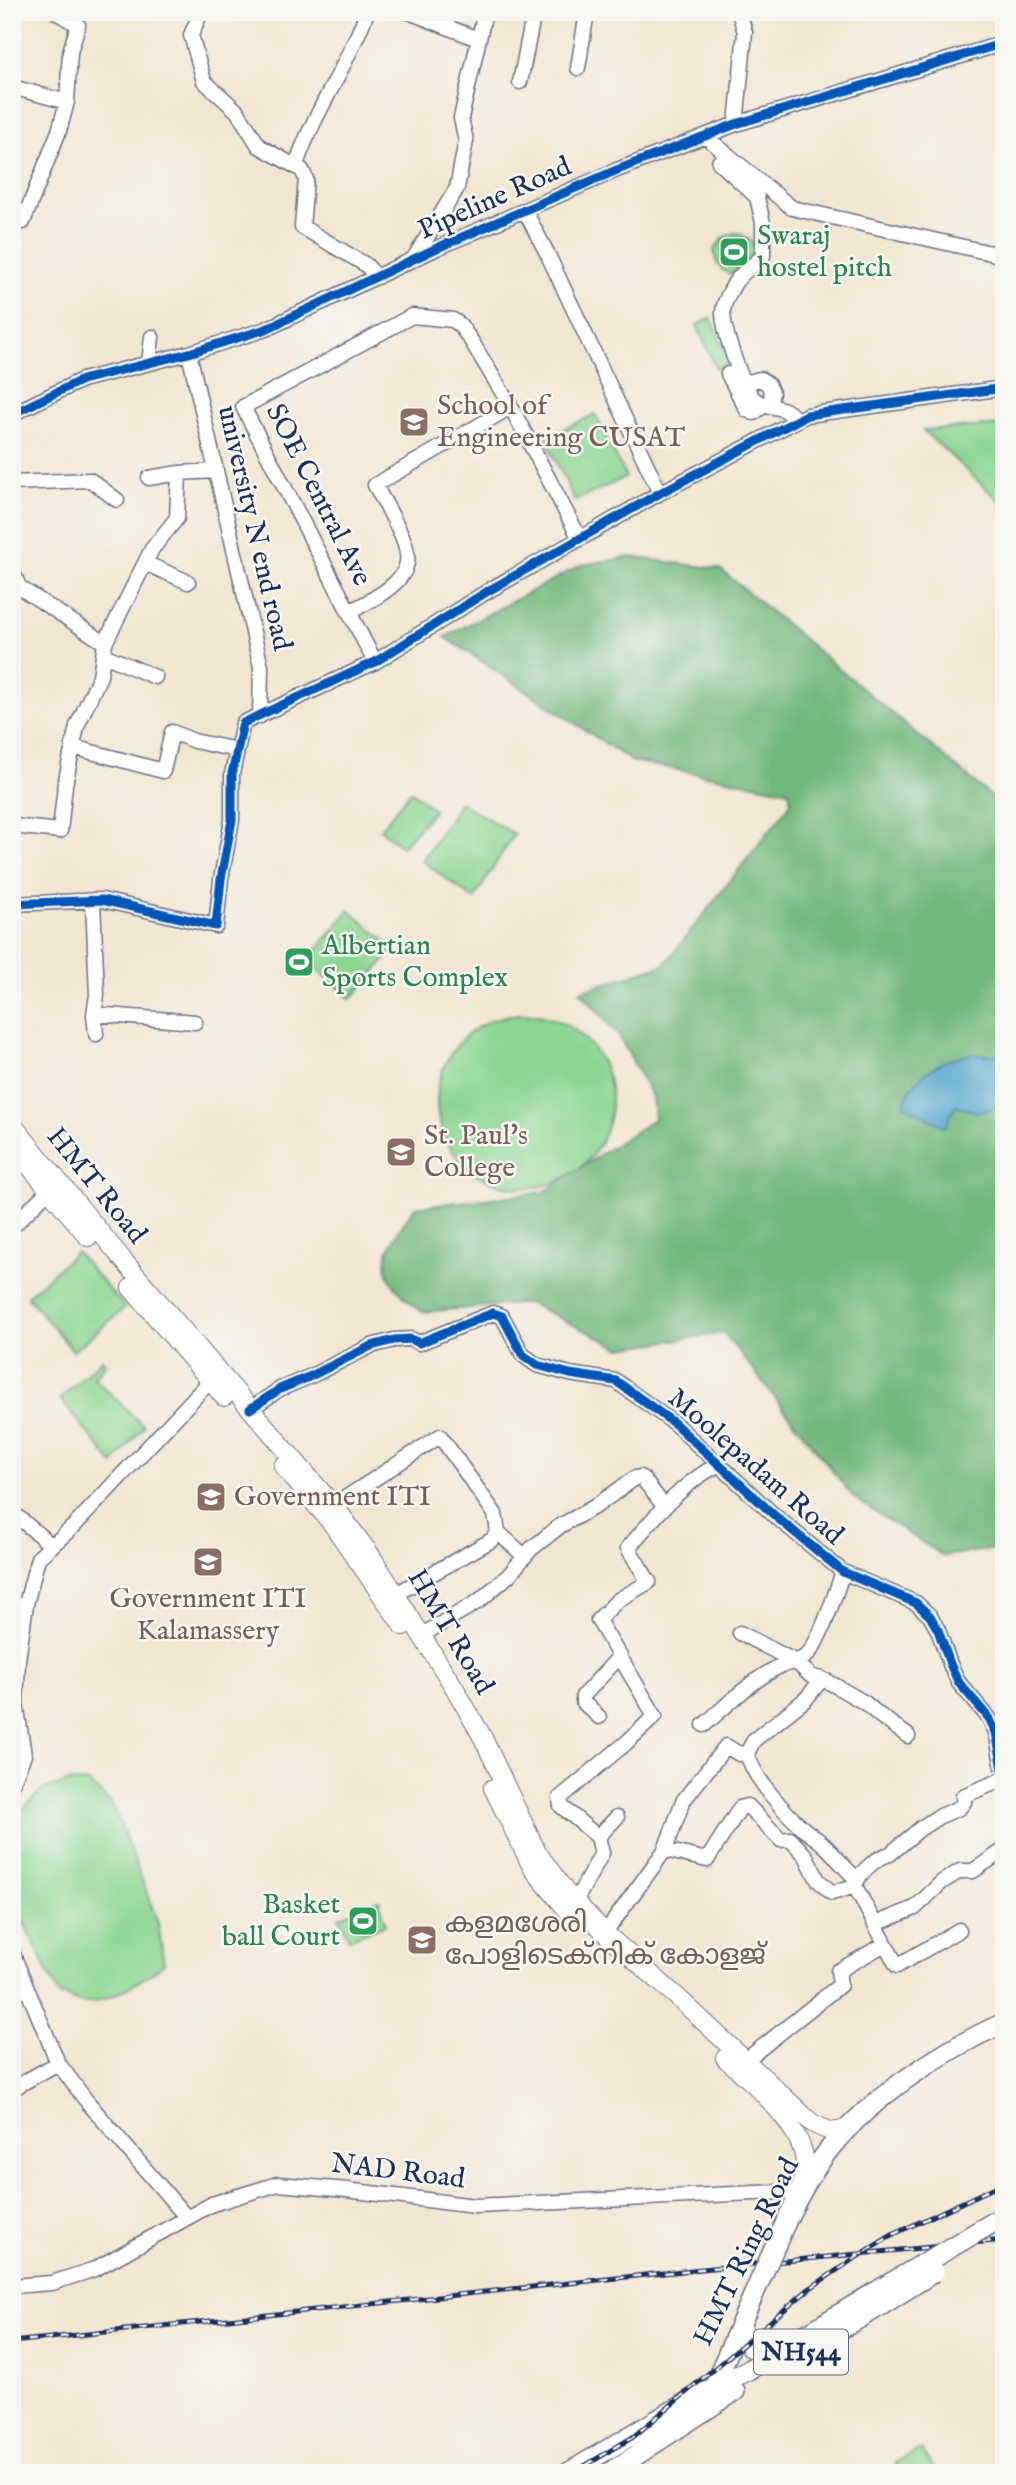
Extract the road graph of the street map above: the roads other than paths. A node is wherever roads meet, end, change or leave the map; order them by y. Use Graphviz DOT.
graph roads {
  1 [pos="56,12"];
  2 [pos="201,12"];
  3 [pos="367,12"];
  4 [pos="409,12"];
  5 [pos="485,12"];
  6 [pos="534,12"];
  7 [pos="587,12"];
  8 [pos="739,12"];
  9 [pos="80,18"];
  10 [pos="478,39"];
  11 [pos="1004,43"];
  12 [pos="578,68"];
  13 [pos="520,82"];
  14 [pos="12,87"];
  15 [pos="67,102"];
  16 [pos="736,124"];
  17 [pos="705,136"];
  18 [pos="292,163"];
  19 [pos="719,163"];
  20 [pos="525,211"];
  21 [pos="12,222"];
  22 [pos="1004,256"];
  23 [pos="413,260"];
  24 [pos="377,277"];
  25 [pos="152,337"];
  26 [pos="189,353"];
  27 [pos="149,363"];
  28 [pos="729,374"];
  29 [pos="1004,388"];
  30 [pos="766,405"];
  31 [pos="511,407"];
  32 [pos="12,414"];
  33 [pos="796,420"];
  34 [pos="216,471"];
  35 [pos="179,473"];
  36 [pos="149,478"];
  37 [pos="12,483"];
  38 [pos="660,494"];
  39 [pos="117,500"];
  40 [pos="580,539"];
  41 [pos="145,563"];
  42 [pos="12,570"];
  43 [pos="188,582"];
  44 [pos="349,612"];
  45 [pos="104,649"];
  46 [pos="375,662"];
  47 [pos="155,677"];
  48 [pos="260,716"];
  49 [pos="72,747"];
  50 [pos="237,750"];
  51 [pos="12,826"];
  52 [pos="93,900"];
  53 [pos="12,904"];
  54 [pos="94,1014"];
  55 [pos="195,1021"];
  56 [pos="96,1034"];
  57 [pos="12,1124"];
  58 [pos="12,1145"];
  59 [pos="54,1186"];
  60 [pos="12,1227"];
  61 [pos="193,1351"];
  62 [pos="210,1381"];
  63 [pos="250,1409"];
  64 [pos="287,1462"];
  65 [pos="720,1464"];
  66 [pos="333,1506"];
  67 [pos="664,1506"];
  68 [pos="12,1511"];
  69 [pos="498,1532"];
  70 [pos="52,1545"];
  71 [pos="524,1556"];
  72 [pos="843,1572"];
  73 [pos="396,1594"];
  74 [pos="19,1610"];
  75 [pos="740,1633"];
  76 [pos="422,1635"];
  77 [pos="620,1657"];
  78 [pos="796,1662"];
  79 [pos="822,1679"];
  80 [pos="599,1717"];
  81 [pos="704,1725"];
  82 [pos="908,1737"];
  83 [pos="747,1754"];
  84 [pos="1004,1777"];
  85 [pos="12,1784"];
  86 [pos="617,1817"];
  87 [pos="598,1837"];
  88 [pos="665,1850"];
  89 [pos="1004,1850"];
  90 [pos="856,1883"];
  91 [pos="575,1902"];
  92 [pos="875,1924"];
  93 [pos="959,1930"];
  94 [pos="605,1933"];
  95 [pos="885,1944"];
  96 [pos="12,1952"];
  97 [pos="1004,2023"];
  98 [pos="746,2060"];
  99 [pos="58,2063"];
  100 [pos="12,2089"];
  101 [pos="855,2123"];
  102 [pos="801,2191"];
  103 [pos="1004,2216"];
  104 [pos="187,2218"];
  105 [pos="1004,2230"];
  106 [pos="12,2286"];
  107 [pos="877,2299"];
  108 [pos="741,2325"];
  109 [pos="773,2355"];
  110 [pos="747,2378"];
  111 [pos="721,2386"];
  112 [pos="568,2473"];
  113 [pos="609,2473"];
  1 -- 9 [label="street"];
  2 -- 18 [label="street"];
  3 -- 18 [label="street"];
  4 -- 10 [label="street"];
  5 -- 10 [label="street"];
  6 -- 13 [label="street"];
  7 -- 12 [label="street"];
  8 -- 16 [label="street"];
  9 -- 15 [label="street"];
  10 -- 23 [label="street"];
  11 -- 16 [label="street, Pipeline Road"];
  14 -- 15 [label="street"];
  15 -- 21 [label="street"];
  16 -- 17 [label="street, Pipeline Road"];
  17 -- 20 [label="street, Pipeline Road"];
  17 -- 22 [label="street"];
  18 -- 24 [label="street"];
  19 -- 30 [label="street"];
  20 -- 23 [label="street, Pipeline Road"];
  20 -- 38 [label="street"];
  23 -- 24 [label="street, Pipeline Road"];
  24 -- 26 [label="street, Pipeline Road"];
  25 -- 27 [label="street"];
  26 -- 27 [label="street, Pipeline Road"];
  26 -- 34 [label="street, university N end road"];
  27 -- 32 [label="street, Pipeline Road"];
  28 -- 30 [label="street"];
  29 -- 33 [label="street"];
  30 -- 33 [label="street"];
  31 -- 40 [label="street"];
  31 -- 44 [label="street"];
  31 -- 44 [label="street, SOE Central Ave"];
  33 -- 38 [label="street"];
  34 -- 35 [label="street"];
  34 -- 48 [label="street, university N end road"];
  35 -- 36 [label="street"];
  35 -- 41 [label="street"];
  37 -- 39 [label="street"];
  38 -- 40 [label="street"];
  40 -- 46 [label="street"];
  41 -- 43 [label="street"];
  41 -- 45 [label="street"];
  42 -- 45 [label="street"];
  44 -- 46 [label="street, SOE Central Ave"];
  45 -- 47 [label="street"];
  45 -- 49 [label="street"];
  46 -- 48 [label="street"];
  48 -- 50 [label="street"];
  49 -- 50 [label="street"];
  49 -- 51 [label="street"];
  50 -- 52 [label="street"];
  52 -- 53 [label="street"];
  52 -- 54 [label="street"];
  54 -- 55 [label="street"];
  54 -- 56 [label="street"];
  57 -- 59 [label="main road, HMT Road"];
  58 -- 59 [label="main road, HMT Road"];
  59 -- 60 [label="street"];
  59 -- 61 [label="main road, HMT Road"];
  61 -- 62 [label="main road, HMT Road"];
  61 -- 63 [label="main road, HMT Road"];
  62 -- 64 [label="main road, HMT Road"];
  62 -- 70 [label="street"];
  63 -- 64 [label="main road, HMT Road"];
  63 -- 65 [label="street, Moolepadam Road"];
  64 -- 66 [label="main road, HMT Road"];
  64 -- 102 [label="main road, HMT Road"];
  65 -- 67 [label="street"];
  65 -- 72 [label="street, Moolepadam Road"];
  66 -- 69 [label="street"];
  66 -- 73 [label="main road, HMT Road"];
  67 -- 71 [label="street"];
  67 -- 77 [label="street"];
  68 -- 70 [label="street"];
  69 -- 71 [label="street"];
  69 -- 73 [label="street"];
  70 -- 74 [label="street"];
  71 -- 76 [label="street"];
  72 -- 78 [label="street"];
  72 -- 84 [label="street, Moolepadam Road"];
  73 -- 76 [label="main road, HMT Road"];
  74 -- 85 [label="street"];
  75 -- 78 [label="street"];
  76 -- 91 [label="main road, HMT Road"];
  77 -- 80 [label="street"];
  77 -- 87 [label="street"];
  78 -- 79 [label="street"];
  78 -- 81 [label="street"];
  79 -- 82 [label="street"];
  79 -- 83 [label="street"];
  83 -- 88 [label="street"];
  83 -- 90 [label="street"];
  84 -- 90 [label="street"];
  86 -- 87 [label="street"];
  87 -- 91 [label="street"];
  88 -- 90 [label="street"];
  88 -- 94 [label="street"];
  89 -- 92 [label="street"];
  90 -- 92 [label="street"];
  91 -- 94 [label="main road, HMT Road"];
  92 -- 95 [label="street"];
  93 -- 95 [label="street"];
  94 -- 98 [label="main road, HMT Road"];
  95 -- 98 [label="street"];
  96 -- 99 [label="street"];
  97 -- 101 [label="highway, HMT Ring Road"];
  98 -- 101 [label="main road, HMT Road"];
  99 -- 100 [label="street"];
  99 -- 104 [label="street"];
  101 -- 102 [label="highway, HMT Ring Road"];
  102 -- 104 [label="street, NAD Road"];
  102 -- 108 [label="highway, HMT Ring Road, bridge"];
  103 -- 107 [label="highway, NH544, bridge"];
  104 -- 106 [label="street, NAD Road"];
  105 -- 107 [label="highway, NH544, bridge"];
  107 -- 109 [label="highway, NH544"];
  107 -- 110 [label="highway, NH544"];
  108 -- 109 [label="main road"];
  108 -- 111 [label="highway, HMT Ring Road"];
  109 -- 110 [label="highway, NH544"];
  110 -- 111 [label="highway, NH544"];
  110 -- 113 [label="highway, NH544"];
  111 -- 112 [label="highway, NH544"];
}
